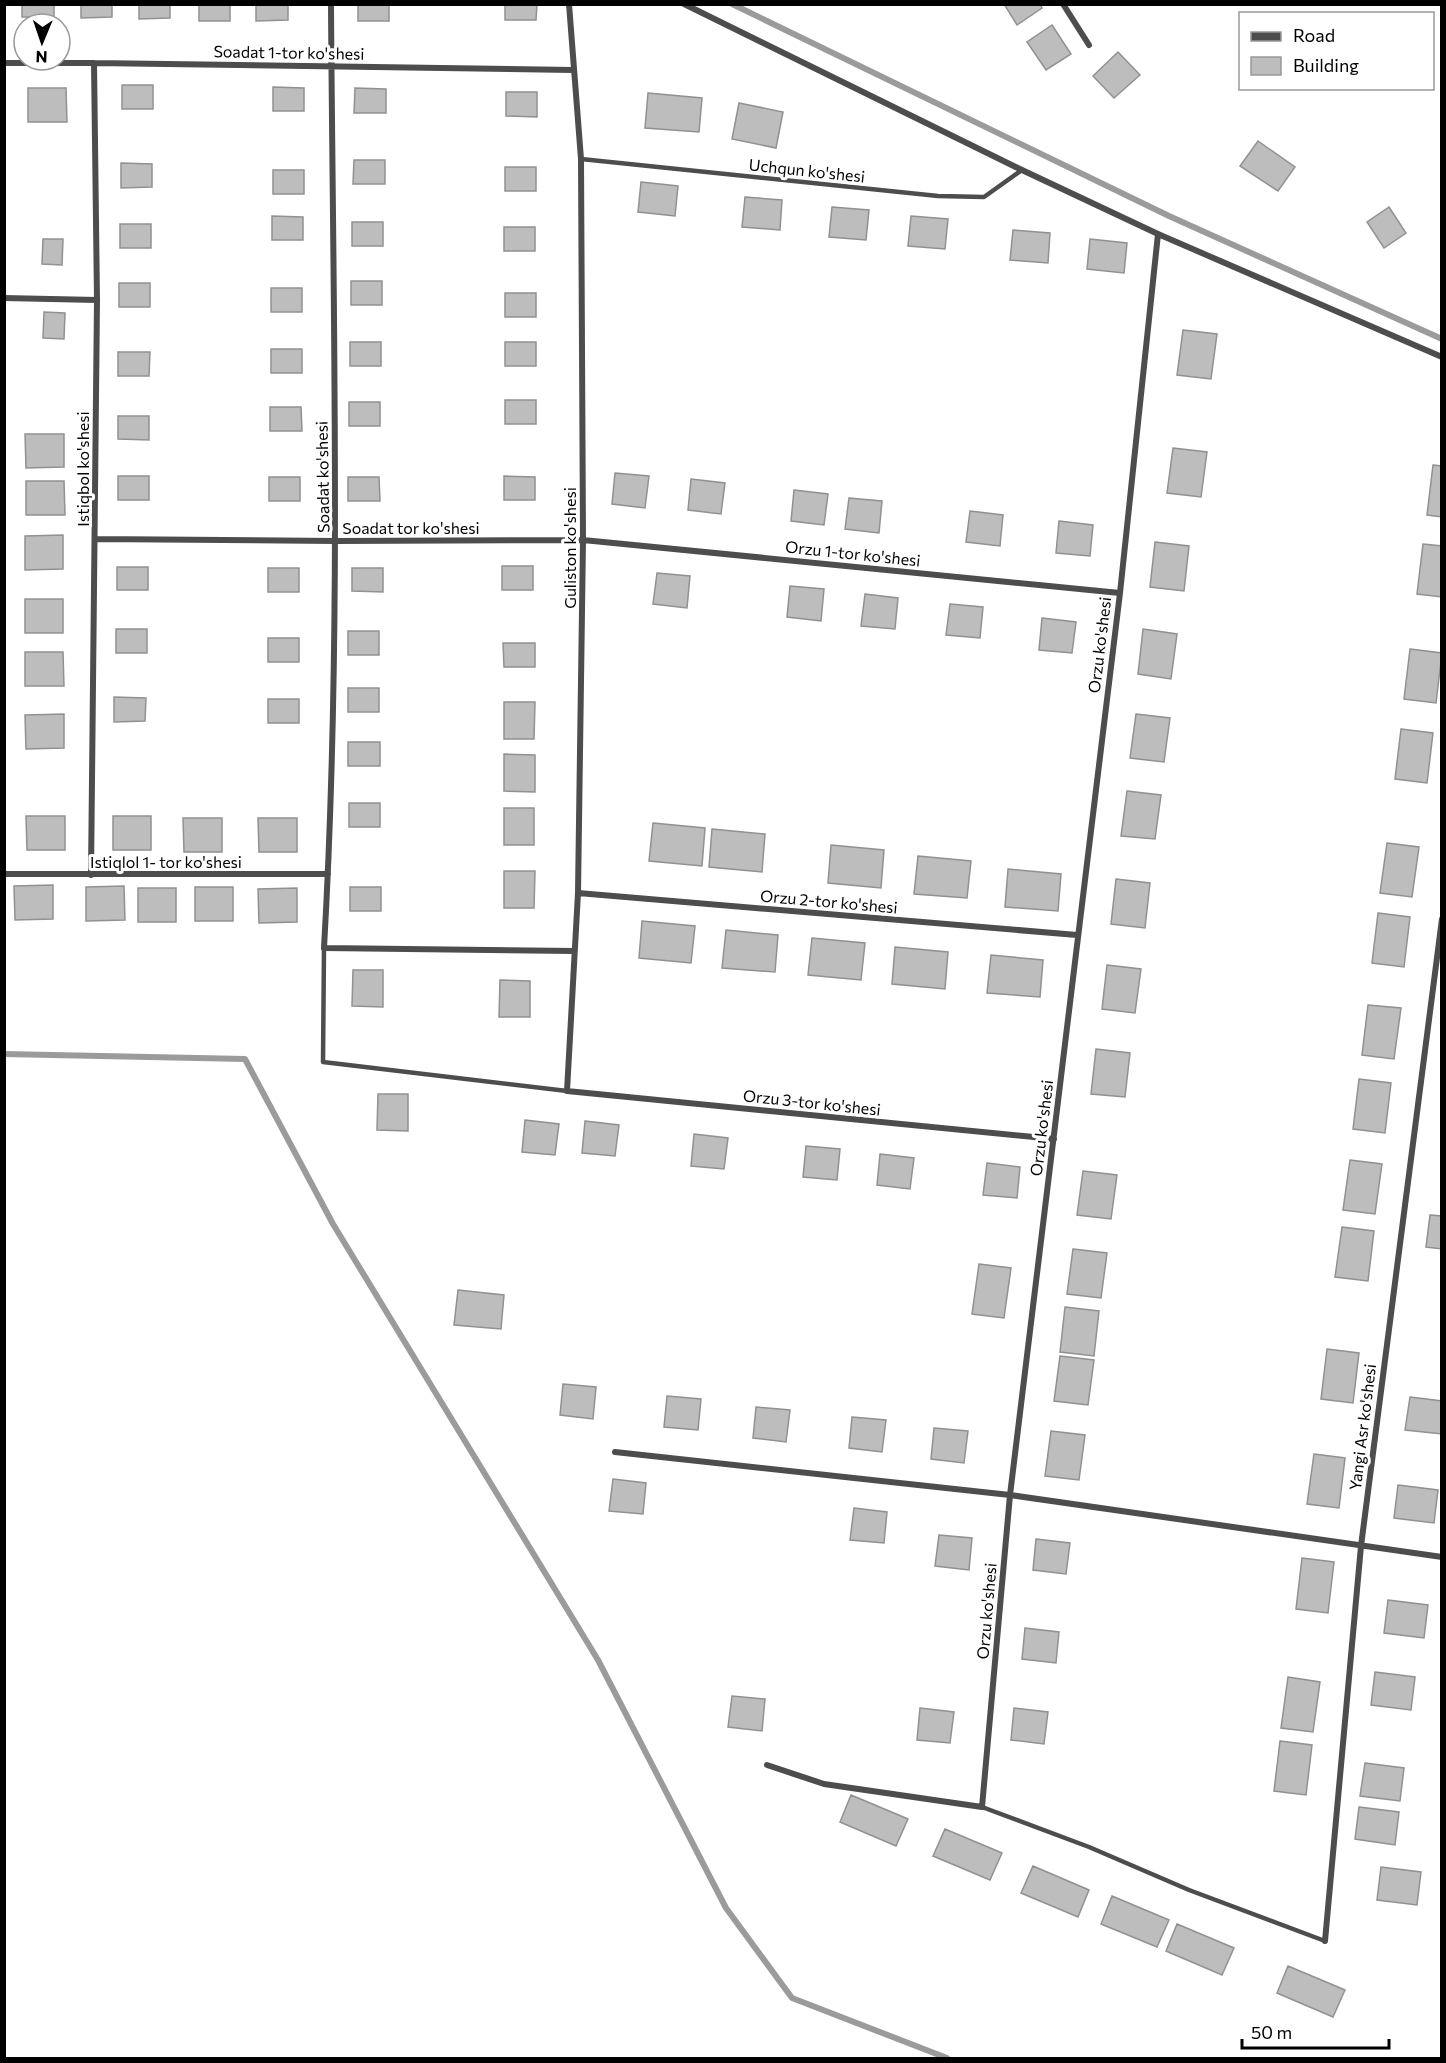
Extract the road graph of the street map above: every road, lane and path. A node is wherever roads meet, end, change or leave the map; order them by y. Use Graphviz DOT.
graph roads {
  1 [pos="331,4"];
  2 [pos="569,4"];
  3 [pos="684,4"];
  4 [pos="1063,4"];
  5 [pos="1089,45"];
  6 [pos="4,63"];
  7 [pos="94,63"];
  8 [pos="331,67"];
  9 [pos="573,70"];
  10 [pos="581,159"];
  11 [pos="1022,170"];
  12 [pos="1158,234"];
  13 [pos="4,298"];
  14 [pos="97,300"];
  15 [pos="1442,357"];
  16 [pos="95,539"];
  17 [pos="584,540"];
  18 [pos="336,541"];
  19 [pos="1120,593"];
  20 [pos="4,874"];
  21 [pos="328,874"];
  22 [pos="91,875"];
  23 [pos="579,893"];
  24 [pos="1442,919"];
  25 [pos="1077,935"];
  26 [pos="324,948"];
  27 [pos="574,951"];
  28 [pos="567,1091"];
  29 [pos="1054,1139"];
  30 [pos="615,1452"];
  31 [pos="1010,1495"];
  32 [pos="1361,1546"];
  33 [pos="1442,1557"];
  34 [pos="767,1766"];
  35 [pos="982,1807"];
  36 [pos="1325,1941"];
  1 -- 8 [label="street, Soadat ko'shesi"];
  2 -- 9 [label="street, Guliston ko'shesi"];
  3 -- 11 [label="street"];
  4 -- 5 [label="street"];
  6 -- 7 [label="street, Soadat 1-tor ko'shesi"];
  7 -- 8 [label="street, Soadat 1-tor ko'shesi"];
  7 -- 14 [label="street, Istiqbol ko'shesi"];
  8 -- 9 [label="street, Soadat 1-tor ko'shesi"];
  8 -- 18 [label="street, Soadat ko'shesi"];
  9 -- 10 [label="street, Guliston ko'shesi"];
  10 -- 11 [label="lane, Uchqun ko'shesi"];
  10 -- 17 [label="street, Guliston ko'shesi"];
  11 -- 12 [label="street"];
  12 -- 15 [label="street"];
  12 -- 19 [label="street, Orzu ko'shesi"];
  13 -- 14 [label="street"];
  14 -- 16 [label="street, Istiqbol ko'shesi"];
  16 -- 18 [label="street, Soadat tor ko'shesi"];
  16 -- 22 [label="street, Istiqbol ko'shesi"];
  17 -- 18 [label="street, Soadat tor ko'shesi"];
  17 -- 19 [label="street, Orzu 1-tor ko'shesi"];
  17 -- 23 [label="street, Guliston ko'shesi"];
  18 -- 21 [label="street, Soadat ko'shesi"];
  19 -- 25 [label="street, Orzu ko'shesi"];
  20 -- 22 [label="street, Istiqlol 1- tor ko'shesi"];
  21 -- 22 [label="street, Istiqlol 1- tor ko'shesi"];
  21 -- 26 [label="street, Soadat ko'shesi"];
  23 -- 25 [label="street, Orzu 2-tor ko'shesi"];
  23 -- 27 [label="street, Guliston ko'shesi"];
  24 -- 32 [label="street, Yangi Asr ko'shesi"];
  25 -- 29 [label="street, Orzu ko'shesi"];
  26 -- 27 [label="street"];
  26 -- 28 [label="lane"];
  27 -- 28 [label="street, Guliston ko'shesi"];
  28 -- 29 [label="street, Orzu 3-tor ko'shesi"];
  29 -- 31 [label="street, Orzu ko'shesi"];
  30 -- 31 [label="street"];
  31 -- 32 [label="street"];
  31 -- 35 [label="street, Orzu ko'shesi"];
  32 -- 33 [label="street"];
  32 -- 36 [label="street, Yangi Asr ko'shesi"];
  34 -- 35 [label="street"];
  35 -- 36 [label="lane"];
}
